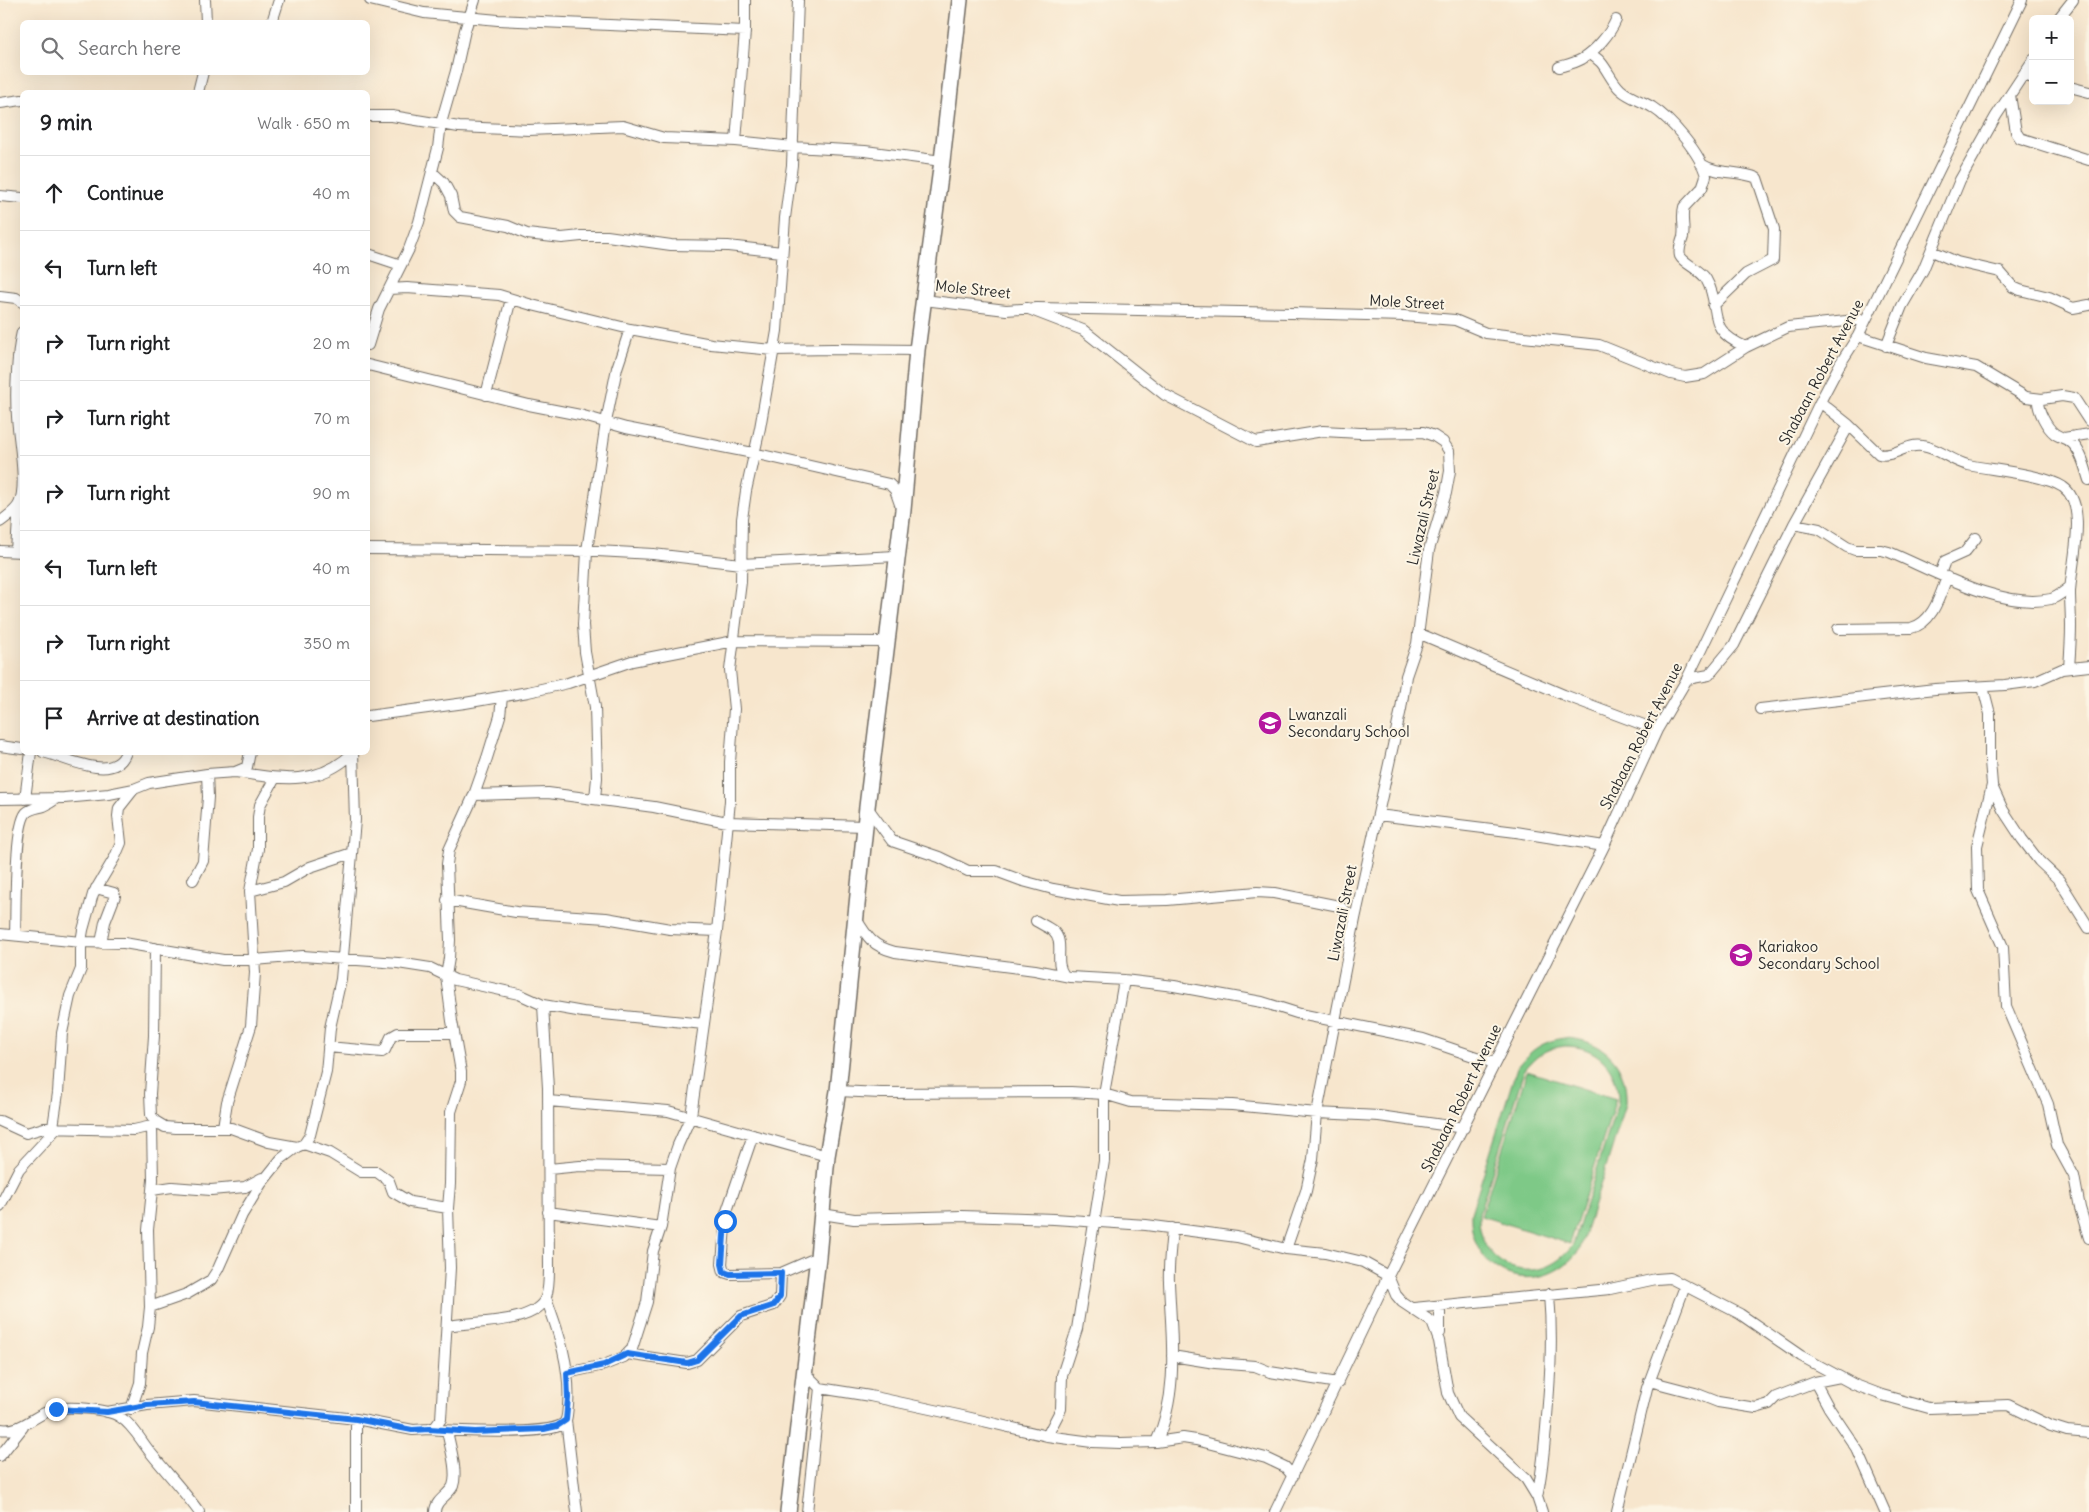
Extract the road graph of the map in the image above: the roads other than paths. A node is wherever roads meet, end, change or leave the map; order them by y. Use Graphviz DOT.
graph roads {
  1 [pos="205,0"];
  2 [pos="279,0"];
  3 [pos="370,0"];
  4 [pos="475,0"];
  5 [pos="744,0"];
  6 [pos="798,0"];
  7 [pos="960,0"];
  8 [pos="2022,0"];
  9 [pos="2073,0"];
  10 [pos="2061,15"];
  11 [pos="469,17"];
  12 [pos="206,20"];
  13 [pos="273,20"];
  14 [pos="1616,20"];
  15 [pos="745,31"];
  16 [pos="1589,54"];
  17 [pos="1559,67"];
  18 [pos="202,75"];
  19 [pos="2028,77"];
  20 [pos="2074,88"];
  21 [pos="198,90"];
  22 [pos="2089,92"];
  23 [pos="2010,95"];
  24 [pos="20,100"];
  25 [pos="0,104"];
  26 [pos="370,116"];
  27 [pos="441,123"];
  28 [pos="736,141"];
  29 [pos="794,147"];
  30 [pos="2089,160"];
  31 [pos="942,161"];
  32 [pos="1701,164"];
  33 [pos="432,172"];
  34 [pos="0,196"];
  35 [pos="20,198"];
  36 [pos="1932,251"];
  37 [pos="782,252"];
  38 [pos="370,255"];
  39 [pos="401,265"];
  40 [pos="389,289"];
  41 [pos="20,294"];
  42 [pos="0,295"];
  43 [pos="511,299"];
  44 [pos="924,300"];
  45 [pos="20,301"];
  46 [pos="1713,306"];
  47 [pos="2089,306"];
  48 [pos="1026,308"];
  49 [pos="1866,319"];
  50 [pos="630,329"];
  51 [pos="1858,336"];
  52 [pos="370,338"];
  53 [pos="20,341"];
  54 [pos="1886,346"];
  55 [pos="1746,347"];
  56 [pos="773,350"];
  57 [pos="917,350"];
  58 [pos="370,366"];
  59 [pos="486,395"];
  60 [pos="2038,399"];
  61 [pos="1820,402"];
  62 [pos="2089,421"];
  63 [pos="606,422"];
  64 [pos="1849,425"];
  65 [pos="2089,434"];
  66 [pos="2064,438"];
  67 [pos="20,442"];
  68 [pos="753,452"];
  69 [pos="2089,480"];
  70 [pos="20,502"];
  71 [pos="902,510"];
  72 [pos="0,522"];
  73 [pos="1794,524"];
  74 [pos="1976,538"];
  75 [pos="370,549"];
  76 [pos="0,551"];
  77 [pos="587,551"];
  78 [pos="19,552"];
  79 [pos="896,556"];
  80 [pos="741,564"];
  81 [pos="1944,576"];
  82 [pos="2070,587"];
  83 [pos="1838,629"];
  84 [pos="1418,633"];
  85 [pos="734,641"];
  86 [pos="886,642"];
  87 [pos="2089,666"];
  88 [pos="2069,668"];
  89 [pos="589,676"];
  90 [pos="1687,679"];
  91 [pos="1983,686"];
  92 [pos="502,697"];
  93 [pos="1760,709"];
  94 [pos="370,716"];
  95 [pos="1657,730"];
  96 [pos="0,746"];
  97 [pos="20,749"];
  98 [pos="31,755"];
  99 [pos="53,755"];
  100 [pos="124,755"];
  101 [pos="249,755"];
  102 [pos="351,755"];
  103 [pos="353,755"];
  104 [pos="235,772"];
  105 [pos="207,774"];
  106 [pos="275,778"];
  107 [pos="1992,785"];
  108 [pos="134,789"];
  109 [pos="474,796"];
  110 [pos="58,798"];
  111 [pos="595,798"];
  112 [pos="0,799"];
  113 [pos="25,799"];
  114 [pos="867,807"];
  115 [pos="1378,815"];
  116 [pos="727,822"];
  117 [pos="865,826"];
  118 [pos="1604,846"];
  119 [pos="352,853"];
  120 [pos="193,880"];
  121 [pos="96,888"];
  122 [pos="250,892"];
  123 [pos="447,900"];
  124 [pos="854,916"];
  125 [pos="1355,919"];
  126 [pos="1036,921"];
  127 [pos="2089,928"];
  128 [pos="717,931"];
  129 [pos="0,934"];
  130 [pos="15,935"];
  131 [pos="81,942"];
  132 [pos="101,943"];
  133 [pos="155,948"];
  134 [pos="343,959"];
  135 [pos="254,960"];
  136 [pos="446,976"];
  137 [pos="1064,976"];
  138 [pos="1124,980"];
  139 [pos="543,1005"];
  140 [pos="1336,1021"];
  141 [pos="704,1024"];
  142 [pos="454,1033"];
  143 [pos="328,1047"];
  144 [pos="1494,1063"];
  145 [pos="838,1091"];
  146 [pos="1104,1094"];
  147 [pos="548,1100"];
  148 [pos="1317,1113"];
  149 [pos="691,1116"];
  150 [pos="0,1121"];
  151 [pos="155,1126"];
  152 [pos="223,1127"];
  153 [pos="55,1128"];
  154 [pos="1464,1128"];
  155 [pos="753,1134"];
  156 [pos="301,1146"];
  157 [pos="826,1156"];
  158 [pos="670,1168"];
  159 [pos="549,1169"];
  160 [pos="266,1177"];
  161 [pos="152,1190"];
  162 [pos="0,1206"];
  163 [pos="448,1208"];
  164 [pos="548,1212"];
  165 [pos="822,1214"];
  166 [pos="1093,1222"];
  167 [pos="661,1227"];
  168 [pos="1172,1228"];
  169 [pos="2089,1238"];
  170 [pos="1286,1249"];
  171 [pos="818,1257"];
  172 [pos="781,1273"];
  173 [pos="1388,1276"];
  174 [pos="1686,1286"];
  175 [pos="1549,1294"];
  176 [pos="546,1298"];
  177 [pos="150,1306"];
  178 [pos="1440,1306"];
  179 [pos="1414,1308"];
  180 [pos="448,1326"];
  181 [pos="1439,1341"];
  182 [pos="627,1354"];
  183 [pos="1172,1356"];
  184 [pos="567,1373"];
  185 [pos="805,1373"];
  186 [pos="1840,1377"];
  187 [pos="1649,1382"];
  188 [pos="1815,1382"];
  189 [pos="1338,1383"];
  190 [pos="820,1388"];
  191 [pos="131,1409"];
  192 [pos="107,1412"];
  193 [pos="356,1419"];
  194 [pos="566,1420"];
  195 [pos="25,1424"];
  196 [pos="0,1428"];
  197 [pos="429,1429"];
  198 [pos="447,1431"];
  199 [pos="2089,1432"];
  200 [pos="1047,1436"];
  201 [pos="1156,1442"];
  202 [pos="0,1456"];
  203 [pos="1293,1476"];
  204 [pos="1537,1497"];
  205 [pos="199,1512"];
  206 [pos="356,1512"];
  207 [pos="435,1512"];
  208 [pos="577,1512"];
  209 [pos="788,1512"];
  210 [pos="807,1512"];
  211 [pos="1275,1512"];
  212 [pos="1542,1512"];
  213 [pos="1617,1512"];
  214 [pos="1885,1512"];
  1 -- 12 [label="street"];
  2 -- 13 [label="street"];
  3 -- 11 [label="street"];
  4 -- 11 [label="street"];
  5 -- 15 [label="street"];
  6 -- 29 [label="street"];
  7 -- 31 [label="highway"];
  8 -- 49 [label="street, Shabaan Robert Avenue"];
  9 -- 10 [label="street"];
  11 -- 15 [label="street"];
  11 -- 27 [label="street"];
  14 -- 16 [label="street"];
  15 -- 28 [label="street"];
  16 -- 17 [label="street"];
  16 -- 32 [label="street"];
  18 -- 21 [label="street"];
  19 -- 23 [label="street"];
  20 -- 22 [label="street"];
  23 -- 30 [label="street"];
  23 -- 36 [label="street"];
  24 -- 25 [label="street"];
  26 -- 27 [label="street"];
  27 -- 28 [label="street"];
  27 -- 33 [label="street"];
  28 -- 29 [label="street"];
  29 -- 31 [label="street"];
  29 -- 37 [label="street"];
  31 -- 44 [label="highway"];
  32 -- 46 [label="street"];
  32 -- 46 [label="street"];
  33 -- 37 [label="street"];
  33 -- 39 [label="street"];
  34 -- 35 [label="street"];
  36 -- 47 [label="street"];
  36 -- 54 [label="street"];
  37 -- 56 [label="street"];
  38 -- 39 [label="street"];
  39 -- 40 [label="street"];
  40 -- 43 [label="street"];
  40 -- 52 [label="street"];
  41 -- 42 [label="street"];
  42 -- 45 [label="street"];
  43 -- 50 [label="street"];
  43 -- 59 [label="street"];
  44 -- 48 [label="street, Mole Street"];
  44 -- 57 [label="highway"];
  46 -- 55 [label="street"];
  48 -- 55 [label="street, Mole Street"];
  48 -- 84 [label="street, Liwazali Street"];
  49 -- 51 [label="street, Shabaan Robert Avenue"];
  49 -- 55 [label="street, Mole Street"];
  50 -- 56 [label="street"];
  50 -- 63 [label="street"];
  51 -- 54 [label="street"];
  51 -- 61 [label="street, Shabaan Robert Avenue"];
  53 -- 67 [label="street"];
  54 -- 60 [label="street"];
  56 -- 57 [label="street"];
  56 -- 68 [label="street"];
  57 -- 71 [label="highway"];
  58 -- 59 [label="street"];
  59 -- 63 [label="street"];
  60 -- 62 [label="street"];
  60 -- 66 [label="street"];
  61 -- 64 [label="street"];
  61 -- 90 [label="street, Shabaan Robert Avenue"];
  63 -- 68 [label="street"];
  63 -- 77 [label="street"];
  64 -- 73 [label="street"];
  64 -- 82 [label="street"];
  65 -- 66 [label="street"];
  66 -- 69 [label="street"];
  68 -- 71 [label="street"];
  68 -- 80 [label="street"];
  70 -- 72 [label="street"];
  70 -- 78 [label="street"];
  71 -- 79 [label="highway"];
  73 -- 81 [label="street"];
  73 -- 90 [label="street"];
  74 -- 81 [label="street"];
  75 -- 77 [label="street"];
  76 -- 78 [label="street"];
  77 -- 80 [label="street"];
  77 -- 89 [label="street"];
  79 -- 80 [label="street"];
  79 -- 86 [label="highway"];
  80 -- 85 [label="street"];
  81 -- 82 [label="street"];
  81 -- 83 [label="street"];
  82 -- 88 [label="street"];
  84 -- 95 [label="street"];
  84 -- 115 [label="street, Liwazali Street"];
  85 -- 86 [label="street"];
  85 -- 89 [label="street"];
  85 -- 116 [label="street"];
  86 -- 114 [label="highway"];
  87 -- 88 [label="street"];
  88 -- 91 [label="street"];
  89 -- 92 [label="street"];
  89 -- 111 [label="street"];
  90 -- 95 [label="street, Shabaan Robert Avenue"];
  91 -- 93 [label="street"];
  91 -- 107 [label="street"];
  92 -- 94 [label="street"];
  92 -- 109 [label="street"];
  95 -- 118 [label="street, Shabaan Robert Avenue"];
  96 -- 97 [label="street"];
  98 -- 113 [label="street"];
  99 -- 100 [label="street"];
  101 -- 104 [label="street"];
  102 -- 106 [label="street"];
  103 -- 119 [label="street"];
  104 -- 105 [label="street"];
  104 -- 106 [label="street"];
  105 -- 108 [label="street"];
  105 -- 120 [label="street"];
  106 -- 122 [label="street"];
  107 -- 127 [label="street"];
  107 -- 169 [label="street"];
  108 -- 110 [label="street"];
  108 -- 121 [label="street"];
  109 -- 111 [label="street"];
  109 -- 123 [label="street"];
  110 -- 113 [label="street"];
  110 -- 130 [label="street"];
  111 -- 116 [label="street"];
  112 -- 113 [label="street"];
  114 -- 117 [label="highway"];
  114 -- 125 [label="street"];
  115 -- 118 [label="street"];
  115 -- 125 [label="street, Liwazali Street"];
  116 -- 117 [label="street"];
  116 -- 128 [label="street"];
  117 -- 124 [label="highway"];
  118 -- 144 [label="street, Shabaan Robert Avenue"];
  119 -- 122 [label="street"];
  119 -- 134 [label="street"];
  121 -- 131 [label="street"];
  121 -- 132 [label="street"];
  122 -- 135 [label="street"];
  123 -- 128 [label="street"];
  123 -- 136 [label="street"];
  124 -- 137 [label="street"];
  124 -- 145 [label="highway"];
  125 -- 140 [label="street, Liwazali Street"];
  126 -- 137 [label="street"];
  128 -- 141 [label="street"];
  129 -- 130 [label="street"];
  130 -- 131 [label="street"];
  131 -- 132 [label="street"];
  131 -- 153 [label="street"];
  132 -- 133 [label="street"];
  133 -- 135 [label="street"];
  133 -- 151 [label="street"];
  134 -- 135 [label="street"];
  134 -- 136 [label="street"];
  134 -- 143 [label="street"];
  135 -- 152 [label="street"];
  136 -- 139 [label="street"];
  136 -- 142 [label="street"];
  137 -- 138 [label="street"];
  138 -- 140 [label="street"];
  138 -- 146 [label="street"];
  139 -- 141 [label="street"];
  139 -- 147 [label="street"];
  140 -- 144 [label="street"];
  140 -- 148 [label="street, Liwazali Street"];
  141 -- 149 [label="street"];
  142 -- 143 [label="street"];
  142 -- 163 [label="street"];
  143 -- 156 [label="street"];
  144 -- 154 [label="street, Shabaan Robert Avenue"];
  145 -- 146 [label="street"];
  145 -- 157 [label="highway"];
  146 -- 148 [label="street"];
  146 -- 166 [label="street"];
  147 -- 149 [label="street"];
  147 -- 159 [label="street"];
  148 -- 154 [label="street"];
  148 -- 170 [label="street, Liwazali Street"];
  149 -- 155 [label="street"];
  149 -- 158 [label="street"];
  150 -- 153 [label="street"];
  151 -- 152 [label="street"];
  151 -- 153 [label="street"];
  151 -- 161 [label="street"];
  152 -- 156 [label="street"];
  153 -- 162 [label="street"];
  154 -- 173 [label="street, Shabaan Robert Avenue"];
  155 -- 157 [label="street"];
  155 -- 172 [label="street"];
  156 -- 160 [label="street"];
  156 -- 163 [label="street"];
  157 -- 165 [label="highway"];
  158 -- 159 [label="street"];
  158 -- 167 [label="street"];
  159 -- 164 [label="street"];
  160 -- 161 [label="street"];
  160 -- 177 [label="street"];
  161 -- 177 [label="street"];
  163 -- 180 [label="street"];
  164 -- 167 [label="street"];
  164 -- 176 [label="street"];
  165 -- 166 [label="street"];
  165 -- 171 [label="highway"];
  166 -- 168 [label="street"];
  166 -- 200 [label="street"];
  167 -- 182 [label="street"];
  168 -- 170 [label="street"];
  168 -- 183 [label="street"];
  170 -- 173 [label="street"];
  171 -- 172 [label="street"];
  171 -- 185 [label="highway"];
  172 -- 182 [label="street"];
  173 -- 179 [label="street"];
  173 -- 189 [label="street, Shabaan Robert Avenue"];
  174 -- 175 [label="street"];
  174 -- 186 [label="street"];
  174 -- 187 [label="street"];
  175 -- 178 [label="street"];
  175 -- 204 [label="street"];
  176 -- 180 [label="street"];
  176 -- 184 [label="street"];
  177 -- 191 [label="street"];
  178 -- 179 [label="street"];
  178 -- 181 [label="street"];
  179 -- 181 [label="street"];
  180 -- 197 [label="street"];
  181 -- 204 [label="street"];
  182 -- 184 [label="street"];
  183 -- 189 [label="street"];
  183 -- 201 [label="street"];
  184 -- 194 [label="street"];
  185 -- 190 [label="street"];
  185 -- 209 [label="highway"];
  186 -- 188 [label="street"];
  186 -- 199 [label="street"];
  187 -- 188 [label="street"];
  187 -- 213 [label="street"];
  188 -- 214 [label="street"];
  189 -- 203 [label="street, Shabaan Robert Avenue"];
  190 -- 200 [label="street"];
  190 -- 210 [label="street"];
  191 -- 192 [label="street"];
  191 -- 193 [label="street"];
  192 -- 195 [label="street"];
  192 -- 205 [label="street"];
  193 -- 197 [label="street"];
  193 -- 206 [label="street"];
  194 -- 198 [label="street"];
  194 -- 208 [label="street"];
  195 -- 196 [label="street"];
  195 -- 202 [label="street"];
  197 -- 198 [label="street"];
  198 -- 207 [label="street"];
  200 -- 201 [label="street"];
  201 -- 203 [label="street"];
  203 -- 211 [label="street, Shabaan Robert Avenue"];
  204 -- 212 [label="street"];
}
